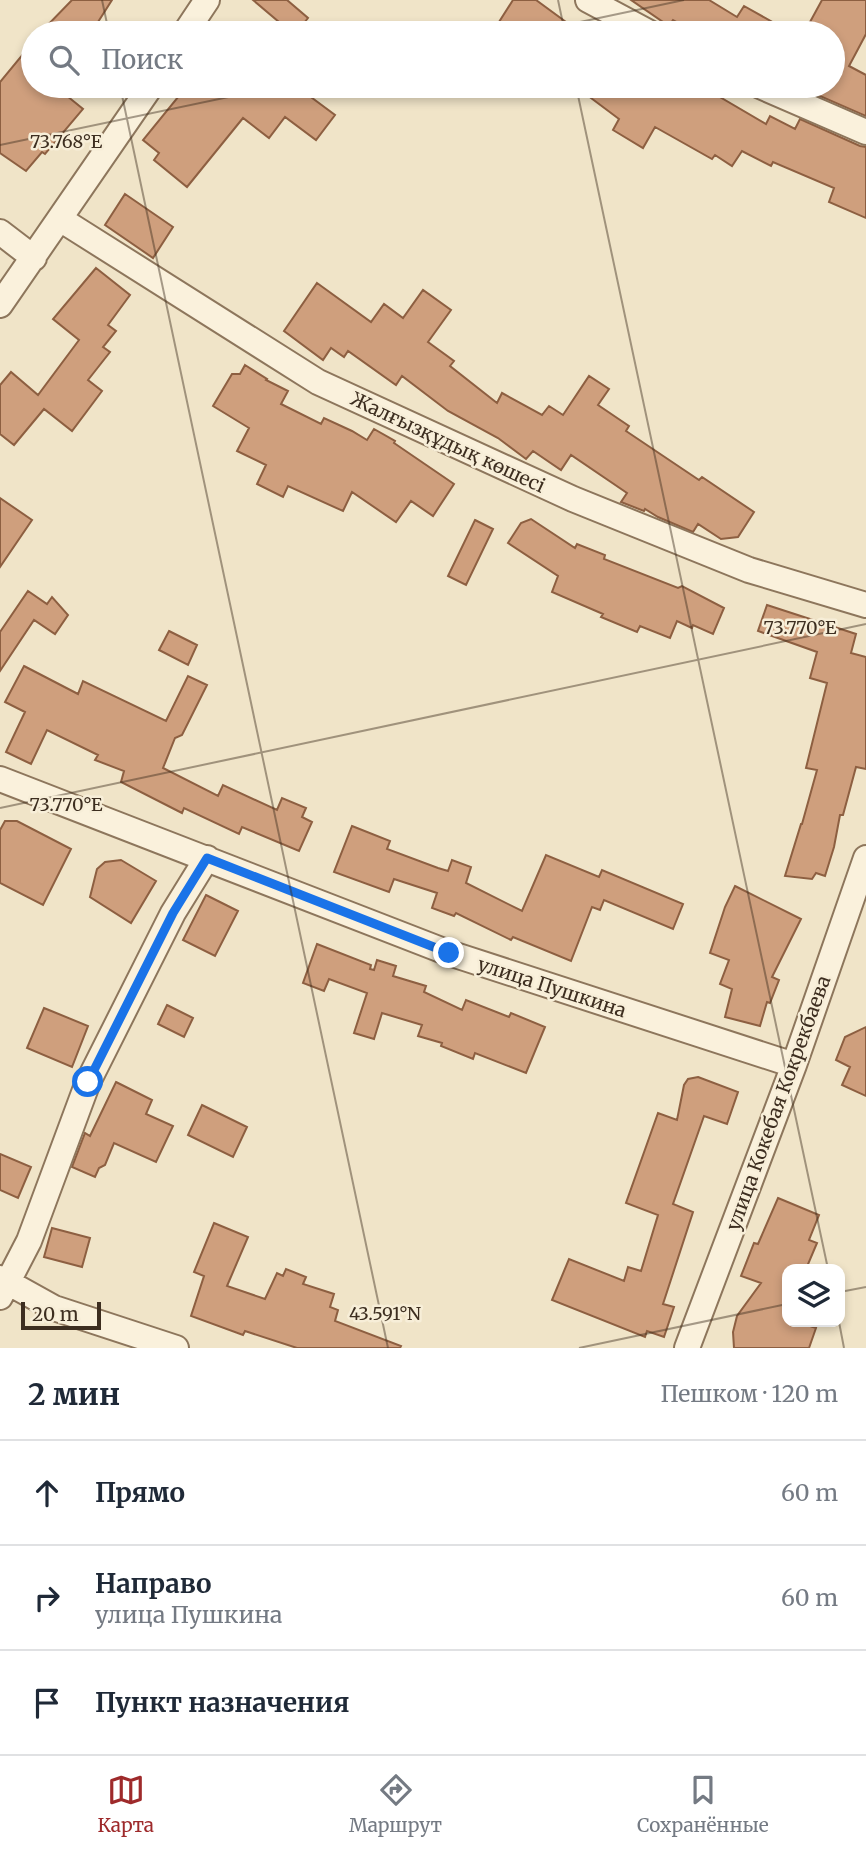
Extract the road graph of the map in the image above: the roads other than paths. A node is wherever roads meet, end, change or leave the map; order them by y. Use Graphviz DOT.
graph roads {
  1 [pos="207,0"];
  2 [pos="588,0"];
  3 [pos="194,21"];
  4 [pos="627,21"];
  5 [pos="143,98"];
  6 [pos="788,98"];
  7 [pos="866,132"];
  8 [pos="60,219"];
  9 [pos="0,232"];
  10 [pos="34,258"];
  11 [pos="0,305"];
  12 [pos="866,605"];
  13 [pos="0,779"];
  14 [pos="207,858"];
  15 [pos="866,858"];
  16 [pos="794,1065"];
  17 [pos="3,1285"];
  18 [pos="176,1348"];
  19 [pos="689,1348"];
  1 -- 3 [label="street"];
  2 -- 4 [label="street"];
  5 -- 8 [label="street"];
  6 -- 7 [label="street"];
  8 -- 10 [label="street"];
  8 -- 12 [label="street, Жалғызқұдық көшесі"];
  9 -- 10 [label="street"];
  10 -- 11 [label="street"];
  13 -- 14 [label="street, улица Пушкина"];
  14 -- 16 [label="street, улица Пушкина"];
  14 -- 17 [label="street"];
  15 -- 16 [label="street, улица Кокебая Кокрекбаева"];
  16 -- 19 [label="street, улица Кокебая Кокрекбаева"];
  17 -- 18 [label="street"];
}
